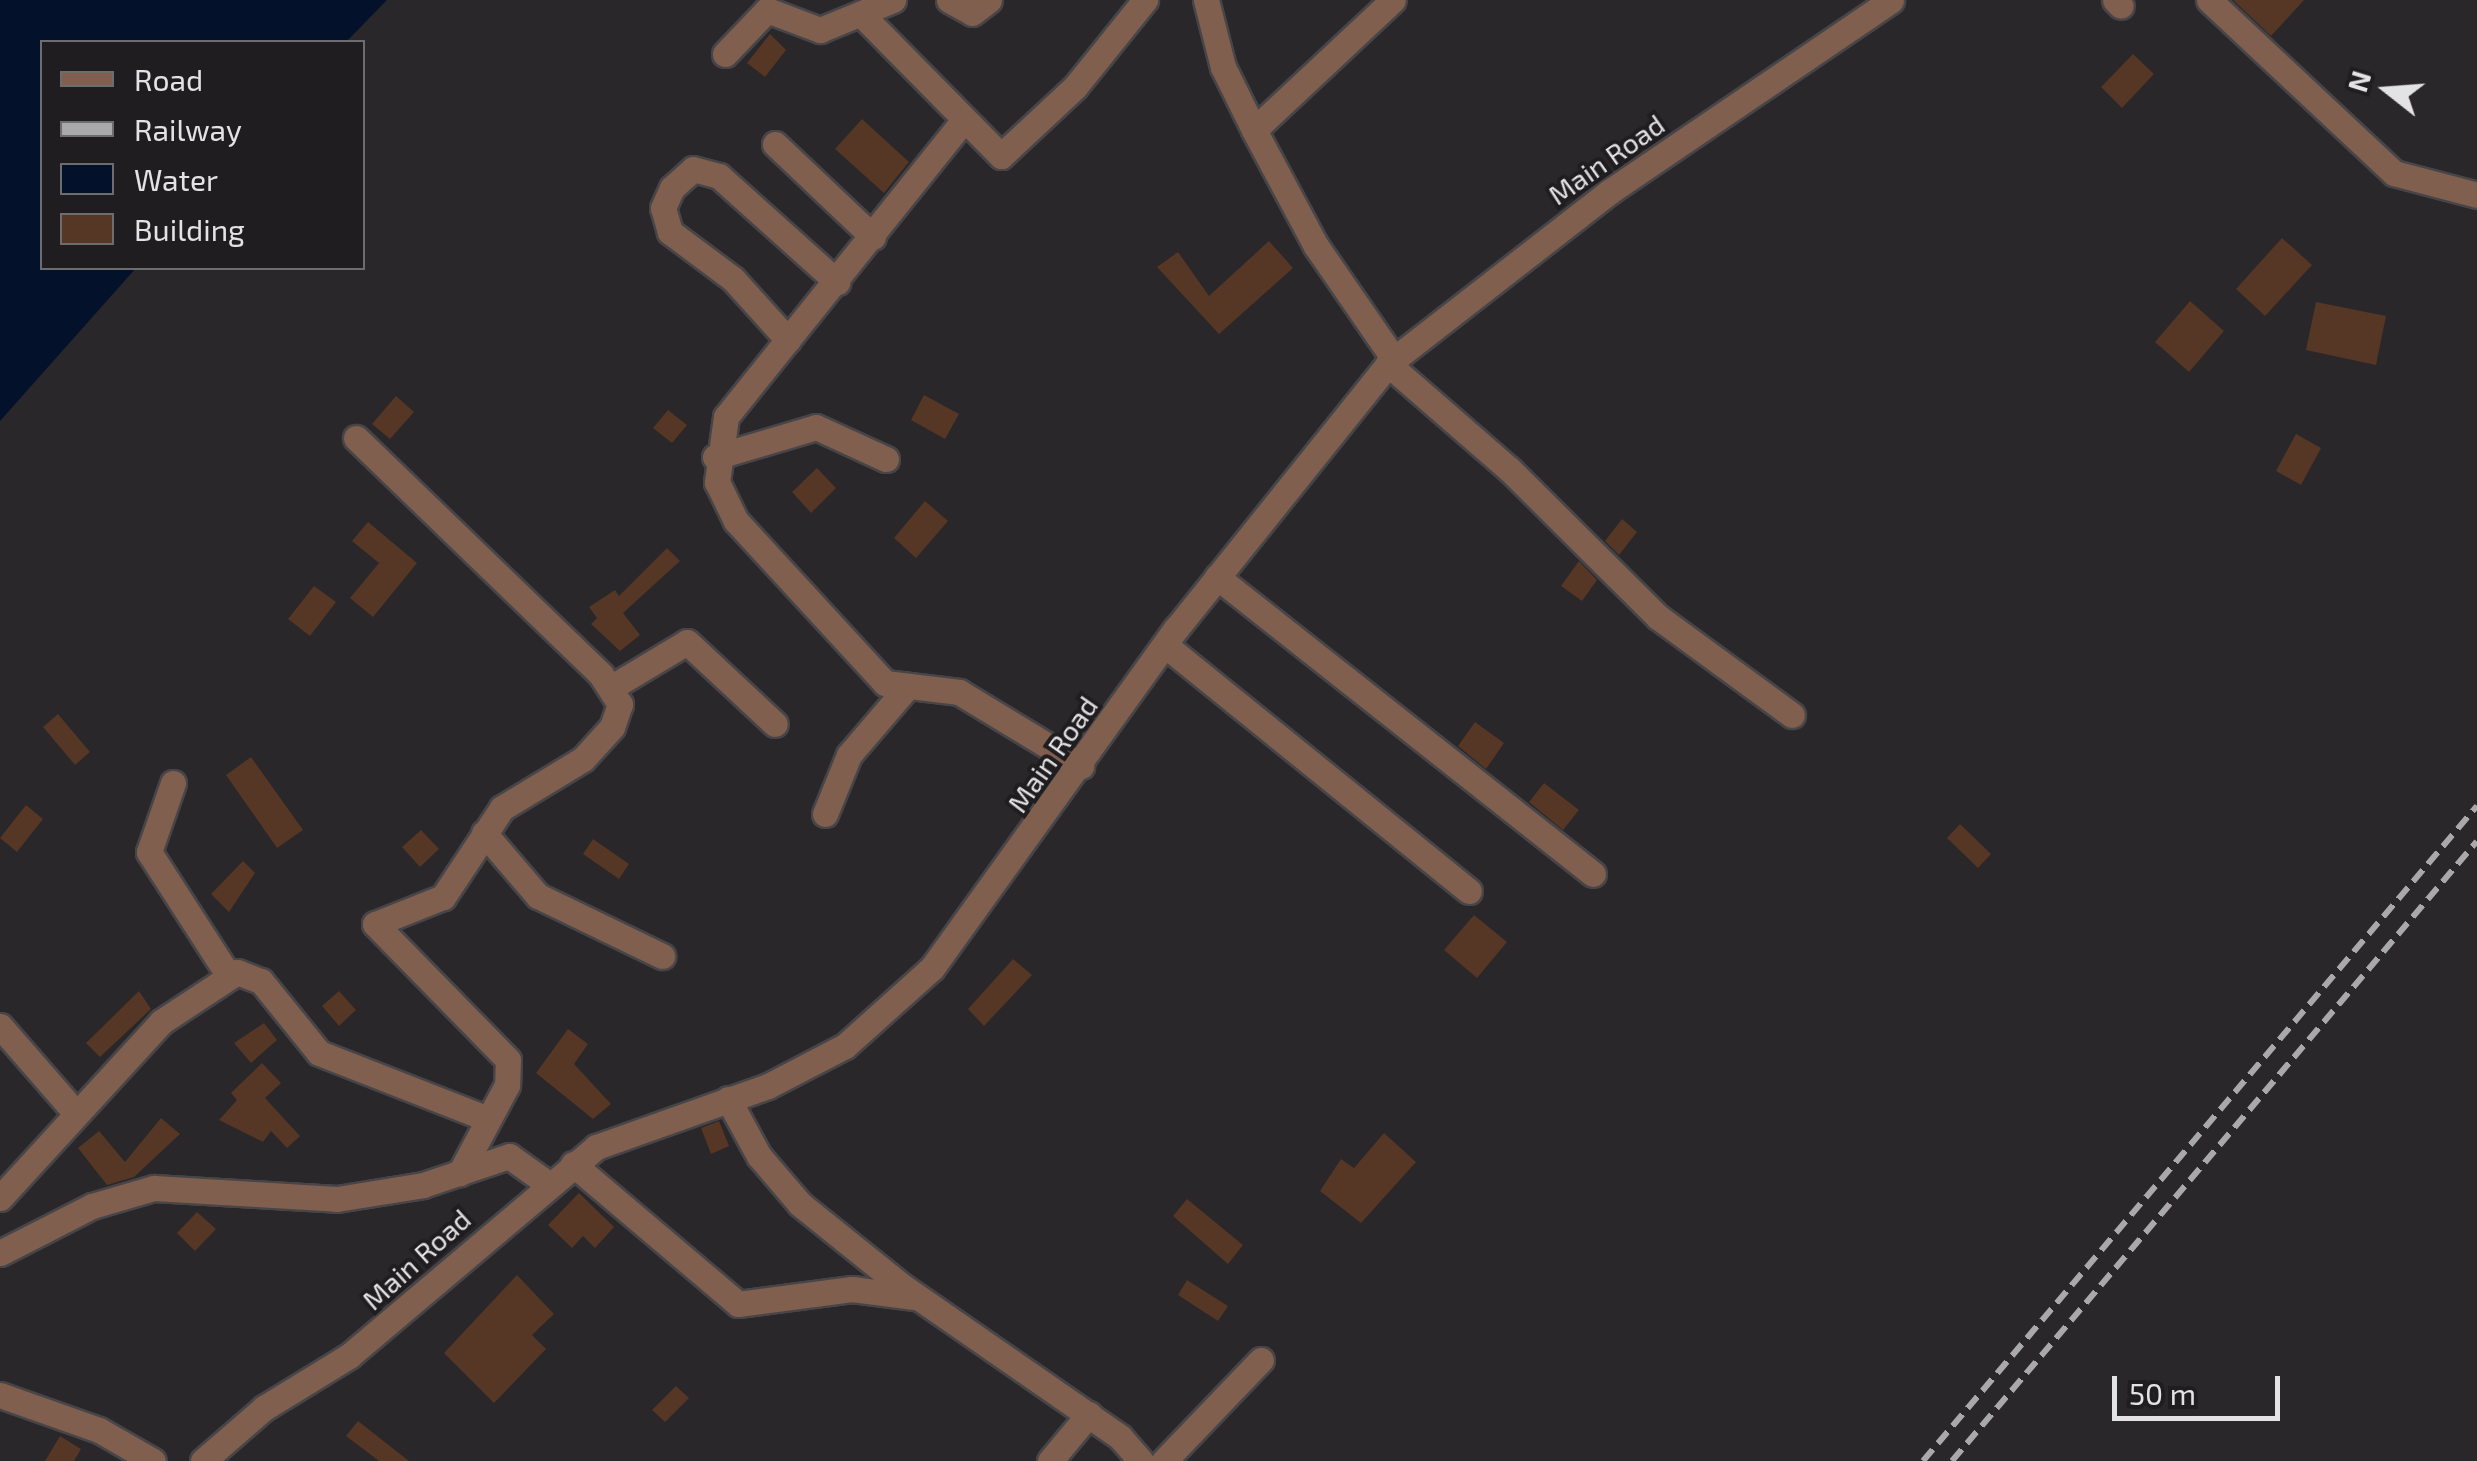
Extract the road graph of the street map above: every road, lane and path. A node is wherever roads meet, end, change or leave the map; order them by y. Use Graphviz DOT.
graph roads {
  1 [pos="892,0"];
  2 [pos="949,0"];
  3 [pos="990,0"];
  4 [pos="1146,0"];
  5 [pos="1206,0"];
  6 [pos="1392,0"];
  7 [pos="1891,0"];
  8 [pos="2209,0"];
  9 [pos="862,15"];
  10 [pos="725,54"];
  11 [pos="963,121"];
  12 [pos="1254,130"];
  13 [pos="775,144"];
  14 [pos="2477,195"];
  15 [pos="874,236"];
  16 [pos="837,282"];
  17 [pos="788,340"];
  18 [pos="1391,362"];
  19 [pos="356,438"];
  20 [pos="716,457"];
  21 [pos="886,459"];
  22 [pos="1217,577"];
  23 [pos="1165,645"];
  24 [pos="908,686"];
  25 [pos="612,687"];
  26 [pos="1792,715"];
  27 [pos="775,724"];
  28 [pos="1081,766"];
  29 [pos="173,783"];
  30 [pos="825,814"];
  31 [pos="484,833"];
  32 [pos="1593,874"];
  33 [pos="1469,891"];
  34 [pos="662,956"];
  35 [pos="229,976"];
  36 [pos="0,1026"];
  37 [pos="728,1099"];
  38 [pos="72,1110"];
  39 [pos="488,1119"];
  40 [pos="572,1164"];
  41 [pos="460,1174"];
  42 [pos="547,1183"];
  43 [pos="0,1198"];
  44 [pos="0,1254"];
  45 [pos="918,1298"];
  46 [pos="1261,1360"];
  47 [pos="0,1395"];
  48 [pos="1089,1414"];
  49 [pos="153,1461"];
  50 [pos="203,1461"];
  51 [pos="1050,1461"];
  52 [pos="1141,1461"];
  53 [pos="1164,1461"];
  1 -- 9 [label="street"];
  2 -- 3 [label="street"];
  4 -- 11 [label="street"];
  5 -- 12 [label="street"];
  6 -- 12 [label="street"];
  7 -- 18 [label="street, Main Road"];
  8 -- 14 [label="street"];
  9 -- 10 [label="street"];
  9 -- 11 [label="street"];
  11 -- 15 [label="street"];
  12 -- 18 [label="street"];
  13 -- 15 [label="street"];
  15 -- 16 [label="street"];
  16 -- 17 [label="street"];
  16 -- 17 [label="street"];
  17 -- 20 [label="street"];
  18 -- 22 [label="street, Main Road"];
  18 -- 26 [label="street"];
  19 -- 25 [label="street"];
  20 -- 21 [label="street"];
  20 -- 24 [label="street"];
  22 -- 23 [label="street, Main Road"];
  22 -- 32 [label="street"];
  23 -- 28 [label="street, Main Road"];
  23 -- 33 [label="street"];
  24 -- 28 [label="street"];
  24 -- 30 [label="street"];
  25 -- 27 [label="street"];
  25 -- 31 [label="street"];
  28 -- 37 [label="street, Main Road"];
  29 -- 35 [label="street"];
  31 -- 34 [label="street"];
  31 -- 39 [label="street"];
  35 -- 38 [label="street"];
  35 -- 39 [label="street"];
  36 -- 38 [label="street"];
  37 -- 40 [label="street, Main Road"];
  37 -- 45 [label="street"];
  38 -- 43 [label="street"];
  39 -- 41 [label="street"];
  40 -- 42 [label="street, Main Road"];
  40 -- 45 [label="street"];
  41 -- 42 [label="street"];
  41 -- 44 [label="street"];
  42 -- 50 [label="street, Main Road"];
  45 -- 48 [label="street"];
  46 -- 53 [label="street"];
  47 -- 49 [label="street"];
  48 -- 51 [label="street"];
  48 -- 52 [label="street"];
}
